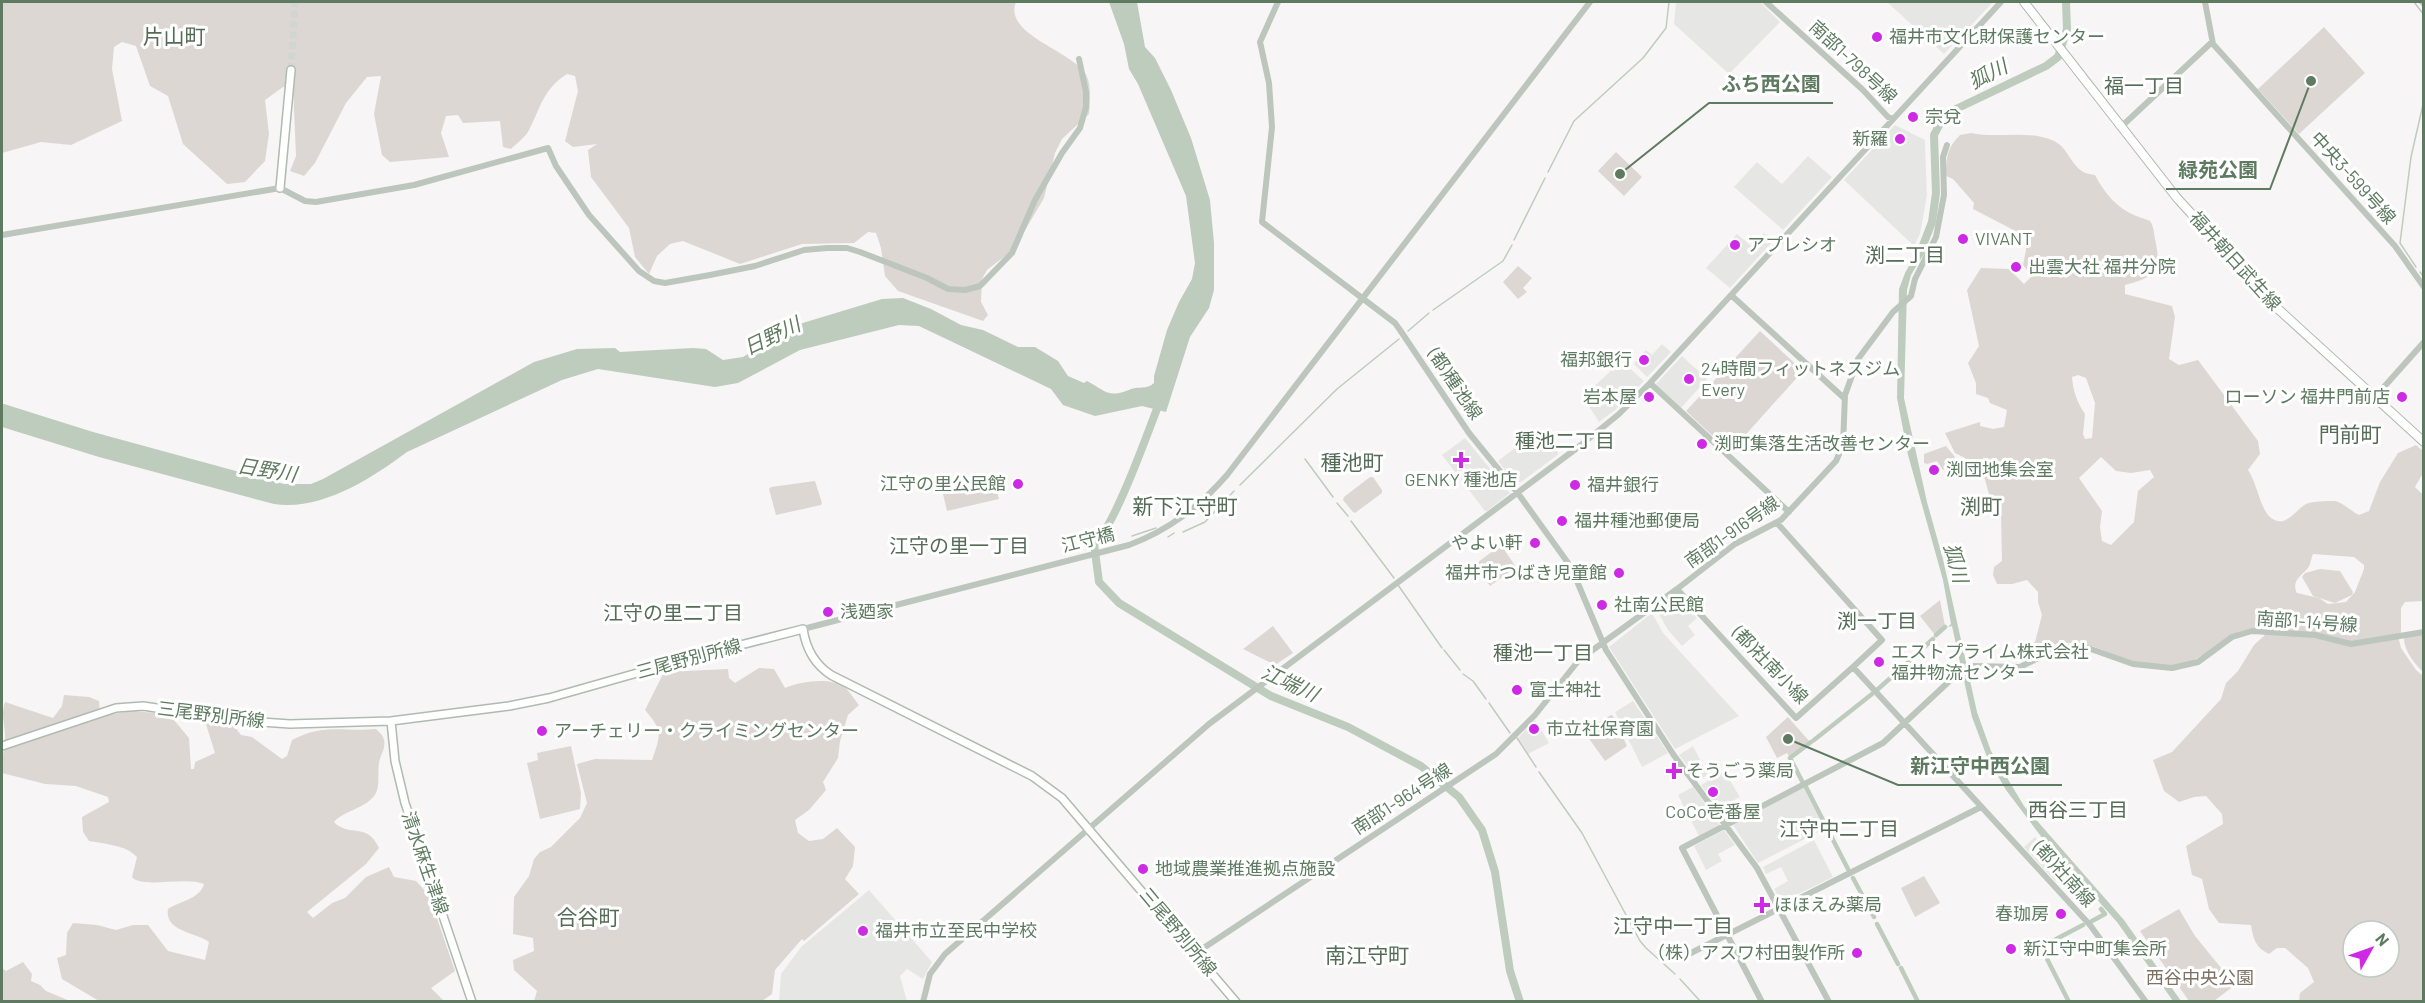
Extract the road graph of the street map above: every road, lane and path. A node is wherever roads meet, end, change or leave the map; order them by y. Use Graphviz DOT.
graph roads {
  1 [pos="1278,2"];
  2 [pos="1590,2"];
  3 [pos="1766,2"];
  4 [pos="2001,2"];
  5 [pos="2024,2"];
  6 [pos="2205,2"];
  7 [pos="2212,42"];
  8 [pos="1079,59"];
  9 [pos="291,70"];
  10 [pos="1893,119"];
  11 [pos="2122,126"];
  12 [pos="1947,145"];
  13 [pos="280,188"];
  14 [pos="2,236"];
  15 [pos="2424,287"];
  16 [pos="1731,295"];
  17 [pos="1363,298"];
  18 [pos="2424,342"];
  19 [pos="1650,383"];
  20 [pos="2375,397"];
  21 [pos="1844,398"];
  22 [pos="2424,442"];
  23 [pos="1517,492"];
  24 [pos="1789,512"];
  25 [pos="1777,524"];
  26 [pos="1677,589"];
  27 [pos="803,630"];
  28 [pos="2424,632"];
  29 [pos="1602,643"];
  30 [pos="1853,667"];
  31 [pos="391,721"];
  32 [pos="1904,723"];
  33 [pos="2,746"];
  34 [pos="1981,807"];
  35 [pos="1726,825"];
  36 [pos="1089,829"];
  37 [pos="1780,909"];
  38 [pos="1727,935"];
  39 [pos="1196,953"];
  40 [pos="1677,960"];
  41 [pos="472,1002"];
  42 [pos="922,1002"];
  43 [pos="1236,1002"];
  44 [pos="1762,1002"];
  45 [pos="1829,1002"];
  46 [pos="2146,1002"];
  1 -- 17 [label="street, (都)種池線"];
  2 -- 17 [label="street, 江守橋"];
  3 -- 10 [label="street, 南部1-798号線"];
  4 -- 10 [label="street"];
  5 -- 11 [label="main road, 福井朝日武生線"];
  6 -- 7 [label="street"];
  7 -- 11 [label="street"];
  7 -- 15 [label="street, 中央3-599号線"];
  8 -- 13 [label="street"];
  9 -- 13 [label="main road"];
  10 -- 16 [label="street"];
  11 -- 20 [label="main road, 福井朝日武生線"];
  12 -- 21 [label="street, 南部1-916号線"];
  13 -- 14 [label="street"];
  16 -- 19 [label="street"];
  16 -- 21 [label="street"];
  17 -- 23 [label="street, (都)種池線"];
  17 -- 27 [label="street, 江守橋"];
  18 -- 20 [label="street"];
  19 -- 23 [label="street"];
  19 -- 24 [label="street"];
  20 -- 22 [label="main road, 福井朝日武生線"];
  21 -- 24 [label="street, 南部1-916号線"];
  23 -- 29 [label="street, (都)種池線"];
  23 -- 36 [label="street"];
  24 -- 25 [label="street, 南部1-916号線"];
  25 -- 26 [label="street, 南部1-916号線"];
  25 -- 30 [label="street"];
  26 -- 29 [label="street"];
  26 -- 30 [label="street, (都)社南小線"];
  27 -- 31 [label="main road, 三尾野別所線"];
  27 -- 36 [label="main road, 三尾野別所線"];
  28 -- 32 [label="street, 南部1-14号線"];
  29 -- 35 [label="street, (都)種池線"];
  29 -- 39 [label="street, 南部1-964号線"];
  30 -- 32 [label="street"];
  31 -- 33 [label="main road, 三尾野別所線"];
  31 -- 41 [label="main road, 清水麻生津線"];
  32 -- 34 [label="street"];
  32 -- 35 [label="street, 南部1-14号線"];
  34 -- 37 [label="street"];
  34 -- 46 [label="street, (都)社南線"];
  35 -- 37 [label="street, (都)種池線"];
  35 -- 38 [label="street, 南部1-14号線"];
  36 -- 39 [label="main road, 三尾野別所線"];
  36 -- 42 [label="street"];
  37 -- 38 [label="street"];
  37 -- 45 [label="street, (都)種池線"];
  38 -- 40 [label="street"];
  38 -- 44 [label="street"];
  39 -- 43 [label="main road, 三尾野別所線"];
}
